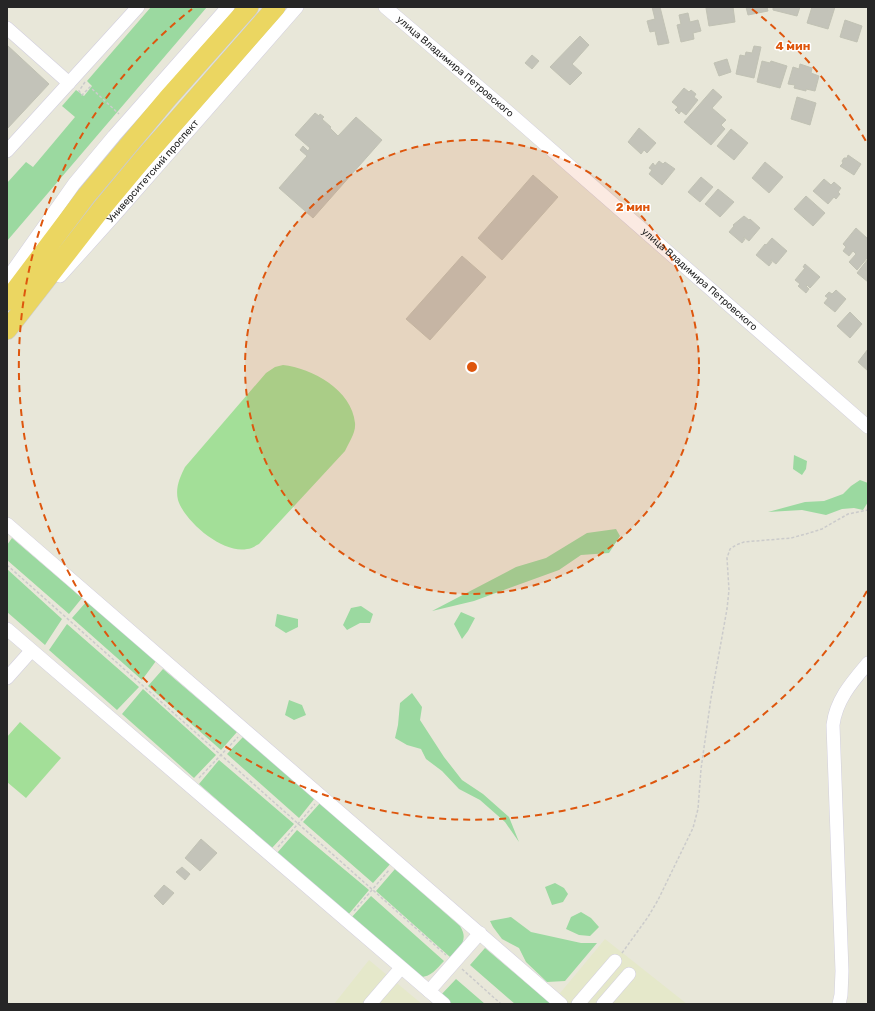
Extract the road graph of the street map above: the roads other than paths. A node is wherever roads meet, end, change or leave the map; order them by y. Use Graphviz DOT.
graph roads {
  1 [pos="228,7"];
  2 [pos="249,7"];
  3 [pos="276,7"];
  4 [pos="297,7"];
  5 [pos="385,7"];
  6 [pos="132,9"];
  7 [pos="7,28"];
  8 [pos="69,83"];
  9 [pos="7,151"];
  10 [pos="7,279"];
  11 [pos="7,301"];
  12 [pos="7,330"];
  13 [pos="7,333"];
  14 [pos="868,428"];
  15 [pos="7,524"];
  16 [pos="7,629"];
  17 [pos="32,651"];
  18 [pos="868,663"];
  19 [pos="7,678"];
  20 [pos="480,933"];
  21 [pos="615,961"];
  22 [pos="402,968"];
  23 [pos="630,974"];
  24 [pos="429,991"];
  25 [pos="370,1004"];
  26 [pos="444,1004"];
  27 [pos="561,1004"];
  28 [pos="578,1004"];
  29 [pos="603,1004"];
  30 [pos="839,1004"];
  1 -- 10 [label="street"];
  2 -- 11 [label="highway"];
  3 -- 12 [label="highway, Университетский проспект"];
  4 -- 13 [label="street, Университетский проспект"];
  5 -- 14 [label="street, улица Владимира Петровского"];
  6 -- 8 [label="street"];
  7 -- 8 [label="street"];
  8 -- 9 [label="street"];
  15 -- 20 [label="street"];
  16 -- 17 [label="street"];
  17 -- 19 [label="street"];
  17 -- 22 [label="street"];
  18 -- 30 [label="street"];
  20 -- 24 [label="street"];
  20 -- 27 [label="street"];
  21 -- 28 [label="street"];
  22 -- 24 [label="street"];
  22 -- 25 [label="street"];
  23 -- 29 [label="street"];
  24 -- 26 [label="street"];
}
